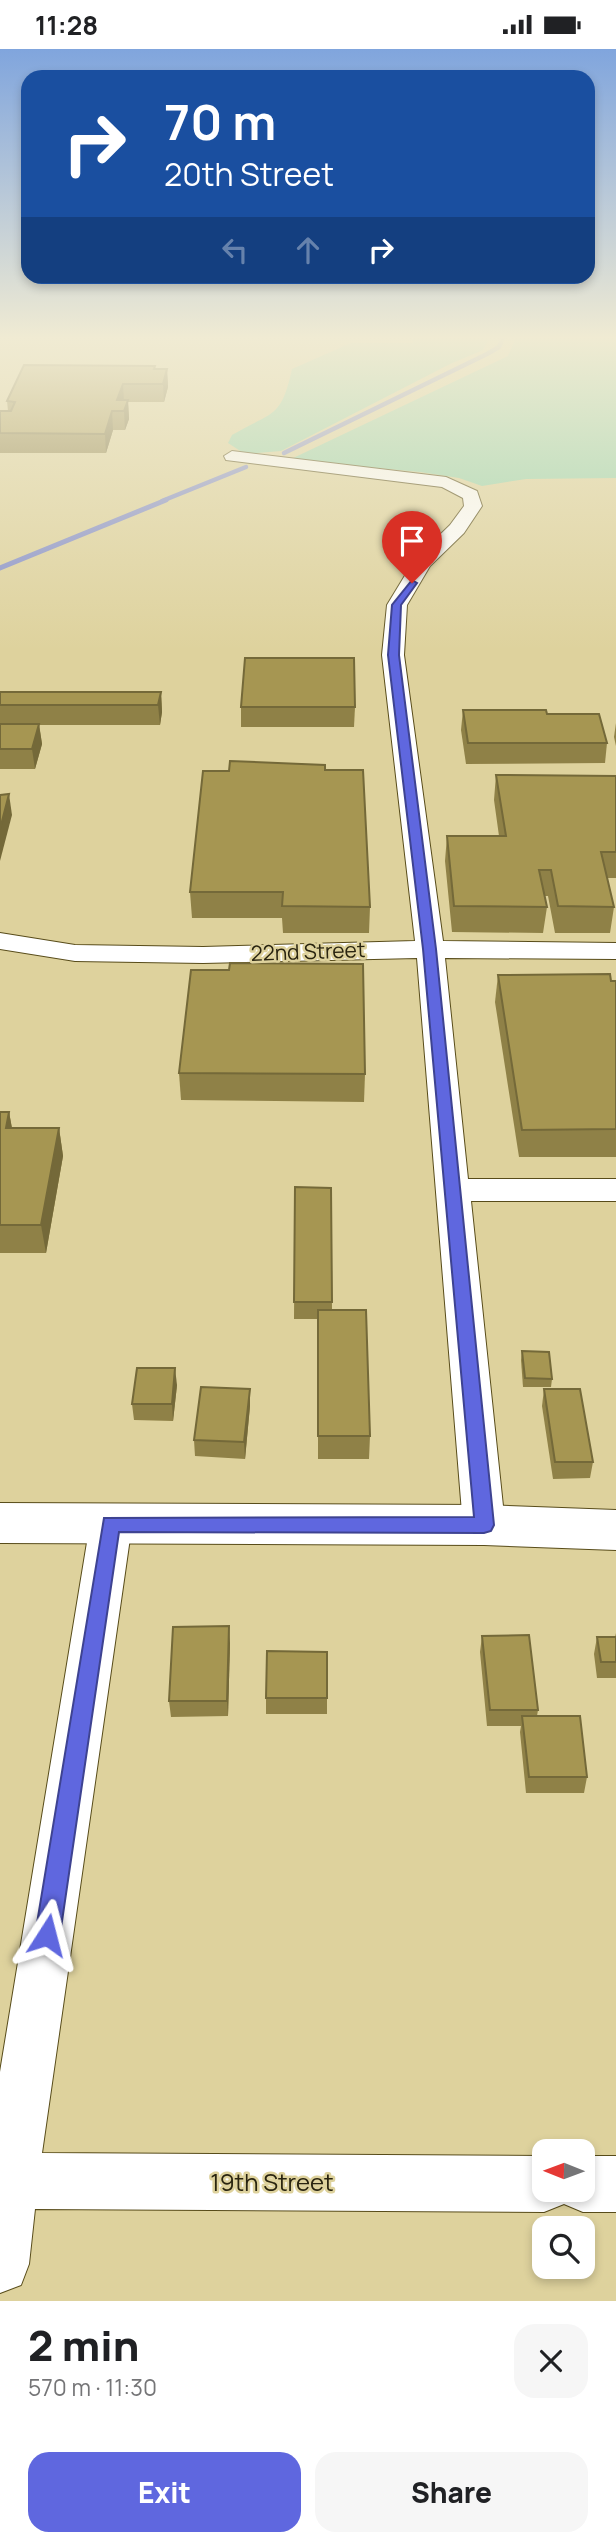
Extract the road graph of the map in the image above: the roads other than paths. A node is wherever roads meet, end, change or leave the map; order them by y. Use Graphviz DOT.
graph roads {
  1 [pos="232,456"];
  2 [pos="0,941"];
  3 [pos="429,949"];
  4 [pos="616,951"];
  5 [pos="453,1190"];
  6 [pos="616,1190"];
  7 [pos="0,1524"];
  8 [pos="111,1524"];
  9 [pos="484,1525"];
  10 [pos="616,1530"];
  11 [pos="5,2182"];
  12 [pos="532,2184"];
  13 [pos="595,2184"];
  14 [pos="616,2184"];
  15 [pos="0,2264"];
  1 -- 3 [label="street"];
  2 -- 3 [label="street, 22nd Street"];
  3 -- 4 [label="street, 22nd Street"];
  3 -- 5 [label="street"];
  5 -- 6 [label="street"];
  5 -- 9 [label="street"];
  7 -- 8 [label="street"];
  8 -- 9 [label="street"];
  8 -- 11 [label="street"];
  9 -- 10 [label="street"];
  11 -- 12 [label="street, 19th Street"];
  11 -- 15 [label="street"];
  13 -- 14 [label="street"];
}
